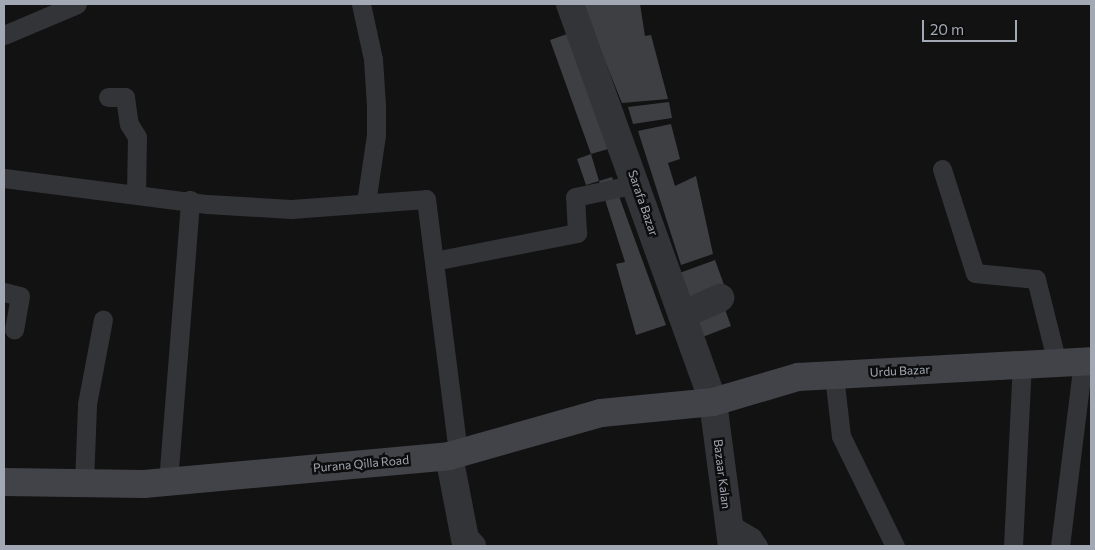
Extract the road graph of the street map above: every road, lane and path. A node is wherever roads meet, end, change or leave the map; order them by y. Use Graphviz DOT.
graph roads {
  1 [pos="77,4"];
  2 [pos="361,4"];
  3 [pos="570,4"];
  4 [pos="4,35"];
  5 [pos="108,97"];
  6 [pos="942,168"];
  7 [pos="4,178"];
  8 [pos="636,184"];
  9 [pos="136,193"];
  10 [pos="190,200"];
  11 [pos="366,203"];
  12 [pos="434,261"];
  13 [pos="4,292"];
  14 [pos="720,298"];
  15 [pos="682,315"];
  16 [pos="103,319"];
  17 [pos="14,329"];
  18 [pos="1087,362"];
  19 [pos="1056,363"];
  20 [pos="1022,365"];
  21 [pos="834,375"];
  22 [pos="713,402"];
  23 [pos="453,455"];
  24 [pos="4,482"];
  25 [pos="168,482"];
  26 [pos="84,483"];
  27 [pos="730,534"];
  28 [pos="472,546"];
  29 [pos="758,546"];
  30 [pos="895,546"];
  31 [pos="1013,546"];
  32 [pos="1060,546"];
  1 -- 4 [label="lane"];
  2 -- 11 [label="lane"];
  3 -- 8 [label="street, Sarafa Bazar"];
  5 -- 9 [label="lane"];
  6 -- 19 [label="lane"];
  7 -- 9 [label="lane"];
  8 -- 12 [label="lane"];
  8 -- 15 [label="street, Sarafa Bazar"];
  9 -- 10 [label="lane"];
  10 -- 11 [label="lane"];
  10 -- 25 [label="lane"];
  11 -- 12 [label="lane"];
  12 -- 23 [label="lane"];
  13 -- 17 [label="lane"];
  14 -- 15 [label="street"];
  15 -- 22 [label="street, Sarafa Bazar"];
  16 -- 26 [label="lane"];
  18 -- 19 [label="street, Urdu Bazar"];
  18 -- 32 [label="lane"];
  19 -- 20 [label="street, Urdu Bazar"];
  20 -- 21 [label="street, Urdu Bazar"];
  20 -- 31 [label="lane"];
  21 -- 22 [label="street, Urdu Bazar"];
  21 -- 30 [label="lane"];
  22 -- 23 [label="street, Purana Qilla Road"];
  22 -- 27 [label="street, Bazaar Kalan"];
  23 -- 25 [label="street, Purana Qilla Road"];
  23 -- 28 [label="street"];
  24 -- 26 [label="street, Purana Qilla Road"];
  25 -- 26 [label="street, Purana Qilla Road"];
  27 -- 29 [label="lane"];
}
